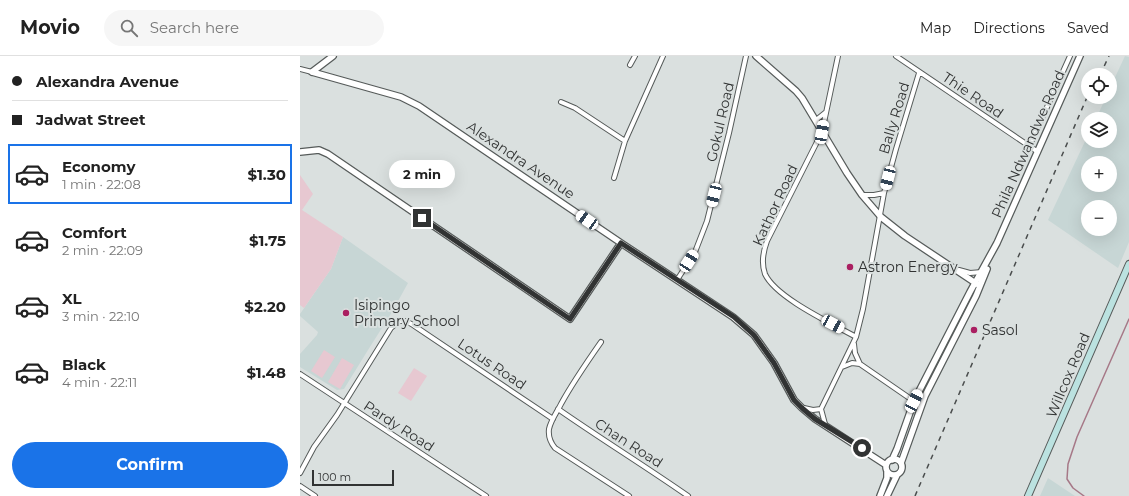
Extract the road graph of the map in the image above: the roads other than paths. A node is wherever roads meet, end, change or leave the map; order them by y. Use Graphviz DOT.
graph roads {
  1 [pos="333,56"];
  2 [pos="635,56"];
  3 [pos="664,56"];
  4 [pos="746,56"];
  5 [pos="756,56"];
  6 [pos="838,56"];
  7 [pos="1070,56"];
  8 [pos="1080,56"];
  9 [pos="899,57"];
  10 [pos="630,65"];
  11 [pos="300,68"];
  12 [pos="312,72"];
  13 [pos="919,73"];
  14 [pos="561,102"];
  15 [pos="826,111"];
  16 [pos="816,120"];
  17 [pos="822,132"];
  18 [pos="625,141"];
  19 [pos="1029,147"];
  20 [pos="300,152"];
  21 [pos="1038,152"];
  22 [pos="614,178"];
  23 [pos="884,193"];
  24 [pos="862,195"];
  25 [pos="881,217"];
  26 [pos="997,242"];
  27 [pos="621,243"];
  28 [pos="1129,264"];
  29 [pos="953,268"];
  30 [pos="982,272"];
  31 [pos="677,280"];
  32 [pos="978,285"];
  33 [pos="856,336"];
  34 [pos="601,342"];
  35 [pos="854,343"];
  36 [pos="860,364"];
  37 [pos="842,367"];
  38 [pos="300,374"];
  39 [pos="914,401"];
  40 [pos="345,403"];
  41 [pos="921,406"];
  42 [pos="802,408"];
  43 [pos="558,409"];
  44 [pos="821,409"];
  45 [pos="553,419"];
  46 [pos="825,424"];
  47 [pos="892,460"];
  48 [pos="901,463"];
  49 [pos="886,465"];
  50 [pos="887,472"];
  51 [pos="300,473"];
  52 [pos="897,475"];
  53 [pos="300,486"];
  54 [pos="315,496"];
  55 [pos="486,496"];
  56 [pos="629,496"];
  57 [pos="688,496"];
  58 [pos="880,496"];
  59 [pos="887,496"];
  60 [pos="1028,496"];
  1 -- 12 [label="street"];
  2 -- 10 [label="street"];
  3 -- 18 [label="street"];
  4 -- 31 [label="street, Gokul Road"];
  5 -- 16 [label="street"];
  6 -- 15 [label="street, Kathor Road"];
  7 -- 19 [label="street, Phila Ndwandwe Road"];
  8 -- 21 [label="street, Phila Ndwandwe Road"];
  9 -- 13 [label="street, Thie Road"];
  11 -- 12 [label="street, Alexandra Avenue"];
  12 -- 27 [label="street, Alexandra Avenue"];
  13 -- 19 [label="street, Thie Road"];
  13 -- 23 [label="street, Bally Road"];
  14 -- 18 [label="street"];
  15 -- 16 [label="street"];
  15 -- 17 [label="street, Kathor Road"];
  16 -- 17 [label="street"];
  17 -- 24 [label="street"];
  17 -- 33 [label="street, Kathor Road"];
  18 -- 22 [label="street"];
  19 -- 21 [label="street, Thie Road"];
  20 -- 27 [label="street"];
  21 -- 26 [label="street, Phila Ndwandwe Road"];
  23 -- 24 [label="street"];
  23 -- 25 [label="street, Bally Road"];
  24 -- 25 [label="street"];
  25 -- 29 [label="street"];
  25 -- 33 [label="street, Bally Road"];
  26 -- 30 [label="street, Phila Ndwandwe Road"];
  26 -- 32 [label="street, Phila Ndwandwe Road"];
  27 -- 31 [label="street, Alexandra Avenue"];
  28 -- 60 [label="main road, Willcox Road"];
  29 -- 30 [label="street"];
  29 -- 32 [label="street"];
  30 -- 32 [label="street, Phila Ndwandwe Road"];
  31 -- 42 [label="street, Alexandra Avenue"];
  32 -- 39 [label="street, Phila Ndwandwe Road"];
  32 -- 41 [label="street, Phila Ndwandwe Road"];
  33 -- 35 [label="street, Bally Road"];
  34 -- 43 [label="street"];
  35 -- 36 [label="street"];
  35 -- 37 [label="street, Bally Road"];
  36 -- 37 [label="street"];
  36 -- 39 [label="street"];
  37 -- 44 [label="street, Bally Road"];
  38 -- 40 [label="street, Pardy Road"];
  39 -- 41 [label="street"];
  39 -- 47 [label="street, Phila Ndwandwe Road"];
  40 -- 45 [label="street, Lotus Road"];
  40 -- 51 [label="street"];
  40 -- 55 [label="street, Pardy Road"];
  41 -- 48 [label="street, Phila Ndwandwe Road"];
  42 -- 44 [label="street"];
  42 -- 46 [label="street, Alexandra Avenue"];
  43 -- 45 [label="street"];
  43 -- 57 [label="street, Chan Road"];
  44 -- 46 [label="street"];
  45 -- 56 [label="street"];
  46 -- 49 [label="street, Alexandra Avenue"];
  47 -- 48 [label="street"];
  47 -- 49 [label="street"];
  48 -- 52 [label="street"];
  49 -- 50 [label="street"];
  50 -- 52 [label="street"];
  50 -- 58 [label="street"];
  52 -- 59 [label="street"];
  53 -- 54 [label="street"];
}
